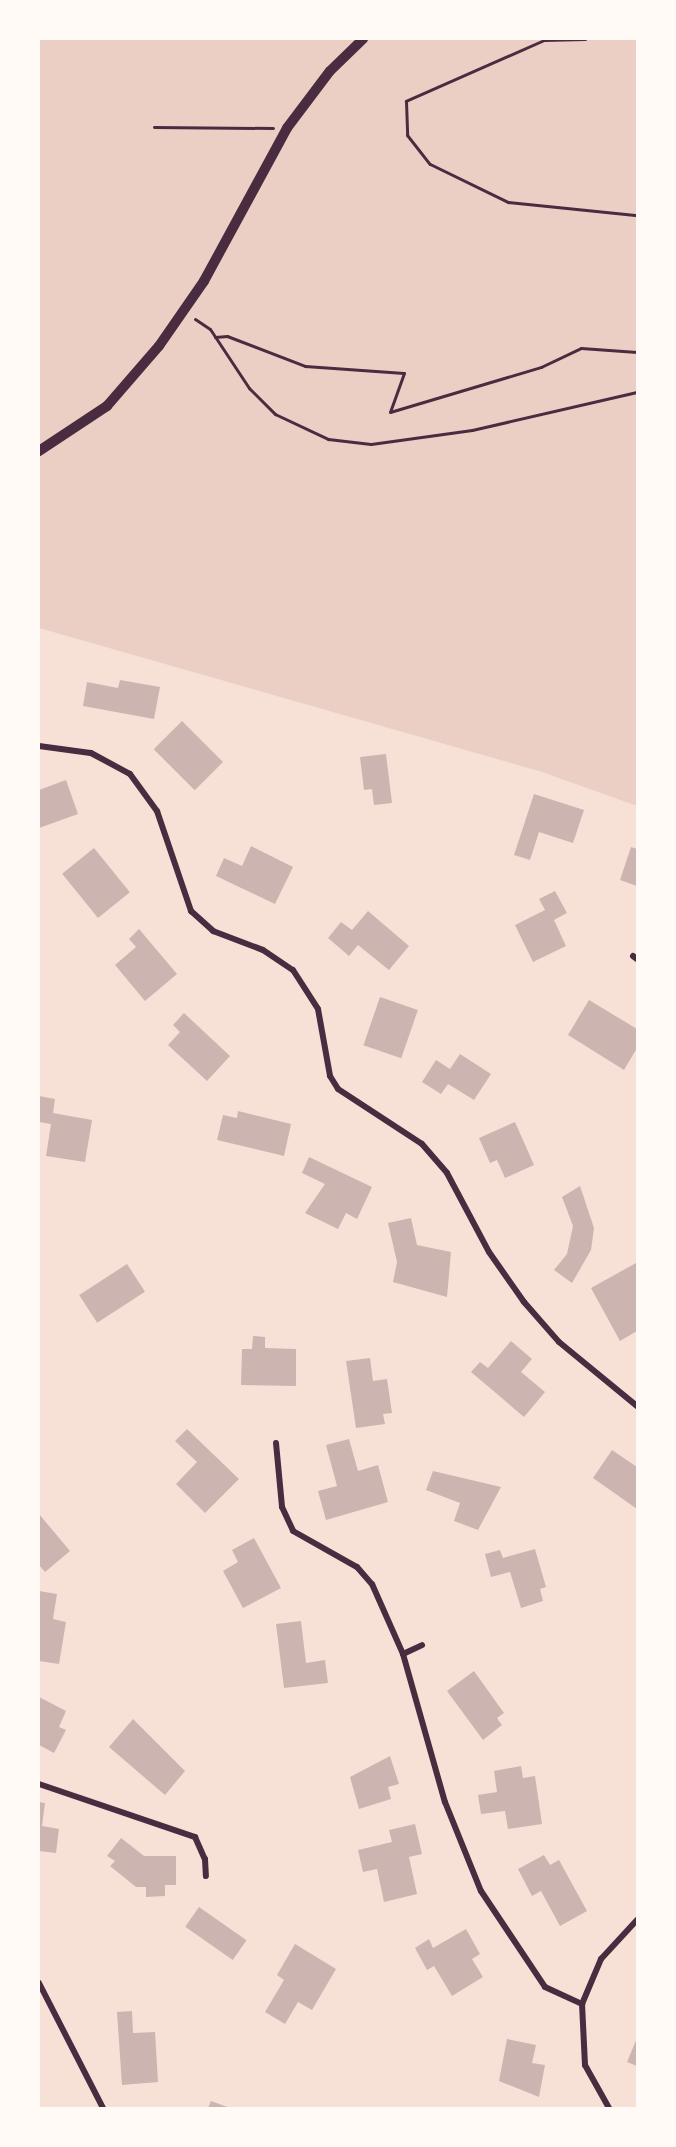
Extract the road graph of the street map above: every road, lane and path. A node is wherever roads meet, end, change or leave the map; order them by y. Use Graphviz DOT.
graph roads {
  1 [pos="363,39"];
  2 [pos="585,39"];
  3 [pos="154,127"];
  4 [pos="287,128"];
  5 [pos="637,215"];
  6 [pos="183,312"];
  7 [pos="215,337"];
  8 [pos="637,352"];
  9 [pos="637,392"];
  10 [pos="39,451"];
  11 [pos="39,746"];
  12 [pos="637,1406"];
  13 [pos="276,1443"];
  14 [pos="422,1645"];
  15 [pos="403,1654"];
  16 [pos="39,1784"];
  17 [pos="206,1876"];
  18 [pos="637,1920"];
  19 [pos="39,1983"];
  20 [pos="582,2004"];
  21 [pos="103,2108"];
  22 [pos="609,2108"];
  1 -- 4 [label="street"];
  2 -- 5 [label="path"];
  3 -- 4 [label="path"];
  4 -- 6 [label="street"];
  6 -- 7 [label="path"];
  6 -- 10 [label="street"];
  7 -- 8 [label="path"];
  7 -- 9 [label="path"];
  11 -- 12 [label="street"];
  13 -- 15 [label="street"];
  14 -- 15 [label="street"];
  15 -- 20 [label="street"];
  16 -- 17 [label="street"];
  18 -- 20 [label="street"];
  19 -- 21 [label="street"];
  20 -- 22 [label="street"];
}
